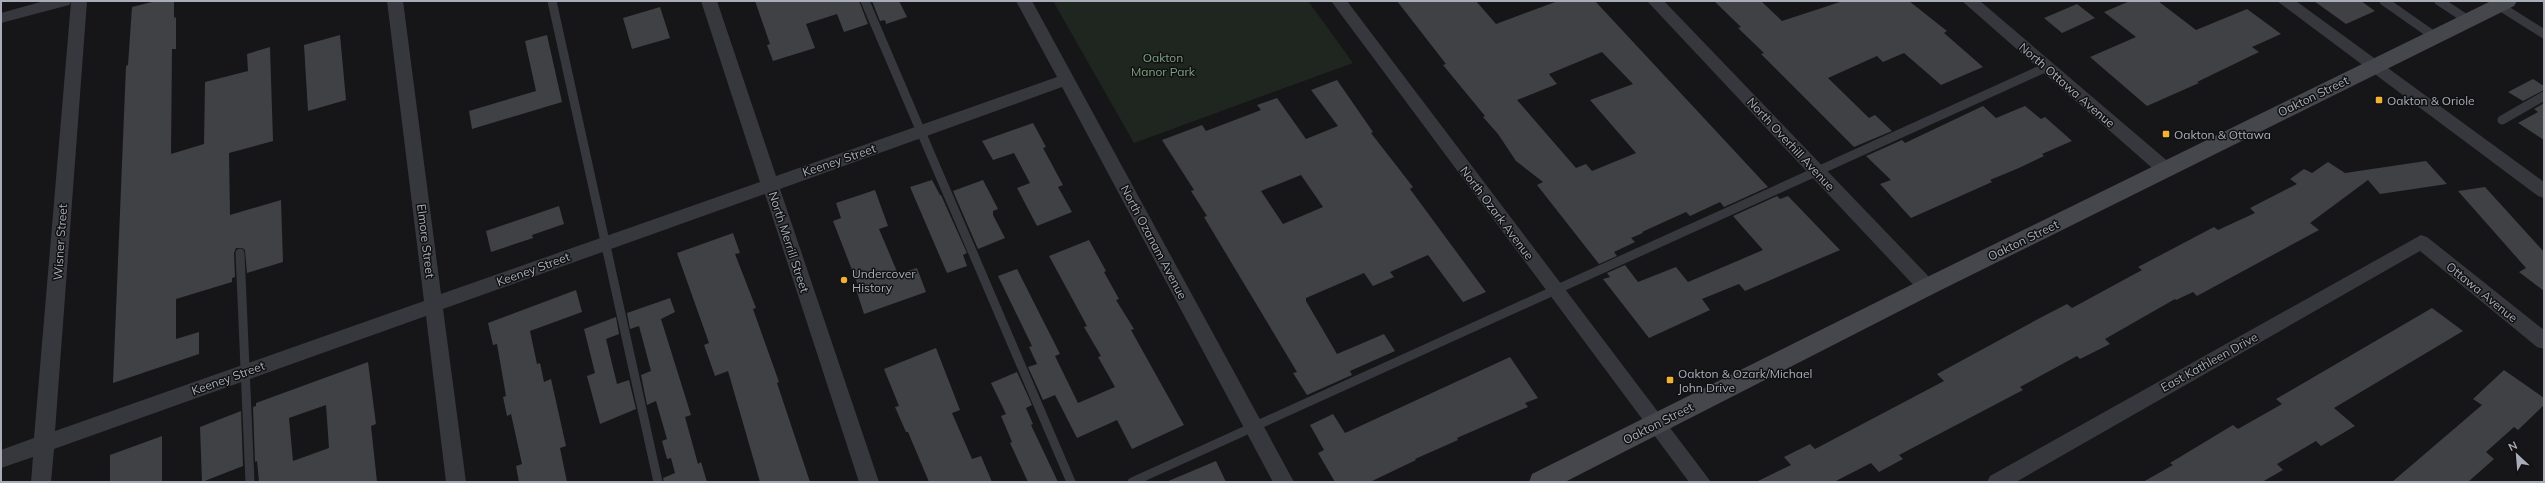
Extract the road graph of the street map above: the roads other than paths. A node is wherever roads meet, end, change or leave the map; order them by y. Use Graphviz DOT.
graph roads {
  1 [pos="64,1"];
  2 [pos="79,1"];
  3 [pos="395,1"];
  4 [pos="552,1"];
  5 [pos="709,1"];
  6 [pos="865,1"];
  7 [pos="1024,1"];
  8 [pos="1338,1"];
  9 [pos="1655,1"];
  10 [pos="1970,1"];
  11 [pos="2285,1"];
  12 [pos="2384,1"];
  13 [pos="2439,1"];
  14 [pos="2503,3"];
  15 [pos="1,18"];
  16 [pos="2468,20"];
  17 [pos="2544,34"];
  18 [pos="2434,36"];
  19 [pos="2374,66"];
  20 [pos="2047,67"];
  21 [pos="1066,80"];
  22 [pos="2544,96"];
  23 [pos="2502,120"];
  24 [pos="920,131"];
  25 [pos="2165,169"];
  26 [pos="1817,172"];
  27 [pos="770,184"];
  28 [pos="2544,191"];
  29 [pos="2421,242"];
  30 [pos="605,243"];
  31 [pos="240,253"];
  32 [pos="1927,287"];
  33 [pos="1555,290"];
  34 [pos="434,304"];
  35 [pos="2544,341"];
  36 [pos="246,372"];
  37 [pos="1656,424"];
  38 [pos="1254,427"];
  39 [pos="44,444"];
  40 [pos="1,459"];
  41 [pos="41,482"];
  42 [pos="250,482"];
  43 [pos="456,482"];
  44 [pos="658,482"];
  45 [pos="869,482"];
  46 [pos="1071,482"];
  47 [pos="1132,482"];
  48 [pos="1284,482"];
  49 [pos="1541,482"];
  50 [pos="1701,482"];
  51 [pos="1997,482"];
  1 -- 15 [label="street"];
  2 -- 39 [label="street, Wisner Street"];
  3 -- 34 [label="street, Elmore Street"];
  4 -- 30 [label="lane"];
  5 -- 27 [label="street, North Merrill Street"];
  6 -- 24 [label="lane"];
  7 -- 21 [label="street, North Ozanam Avenue"];
  8 -- 33 [label="street, North Ozark Avenue"];
  9 -- 26 [label="street, North Overhill Avenue"];
  10 -- 20 [label="street, North Ottawa Avenue"];
  11 -- 19 [label="street"];
  12 -- 18 [label="lane"];
  13 -- 16 [label="lane"];
  14 -- 16 [label="main road, Oakton Street"];
  14 -- 17 [label="lane"];
  16 -- 18 [label="main road, Oakton Street"];
  18 -- 19 [label="main road, Oakton Street"];
  19 -- 25 [label="main road, Oakton Street"];
  19 -- 28 [label="street"];
  20 -- 25 [label="street, North Ottawa Avenue"];
  20 -- 26 [label="lane"];
  21 -- 24 [label="street, Keeney Street"];
  21 -- 38 [label="street, North Ozanam Avenue"];
  22 -- 23 [label="lane"];
  24 -- 27 [label="street, Keeney Street"];
  24 -- 46 [label="lane"];
  25 -- 32 [label="main road, Oakton Street"];
  26 -- 32 [label="street, North Overhill Avenue"];
  26 -- 33 [label="lane"];
  27 -- 30 [label="street, Keeney Street"];
  27 -- 45 [label="street, North Merrill Street"];
  29 -- 35 [label="street, Ottawa Avenue"];
  29 -- 51 [label="street, East Kathleen Drive"];
  30 -- 34 [label="street, Keeney Street"];
  30 -- 44 [label="lane"];
  31 -- 36 [label="lane"];
  32 -- 37 [label="main road, Oakton Street"];
  33 -- 37 [label="street, North Ozark Avenue"];
  33 -- 38 [label="lane"];
  34 -- 36 [label="street, Keeney Street"];
  34 -- 43 [label="street, Elmore Street"];
  36 -- 39 [label="street, Keeney Street"];
  36 -- 42 [label="lane"];
  37 -- 49 [label="main road, Oakton Street"];
  37 -- 50 [label="street, North Ozark Avenue"];
  38 -- 47 [label="lane"];
  38 -- 48 [label="street, North Ozanam Avenue"];
  39 -- 40 [label="street, Keeney Street"];
  39 -- 41 [label="street, Wisner Street"];
}
